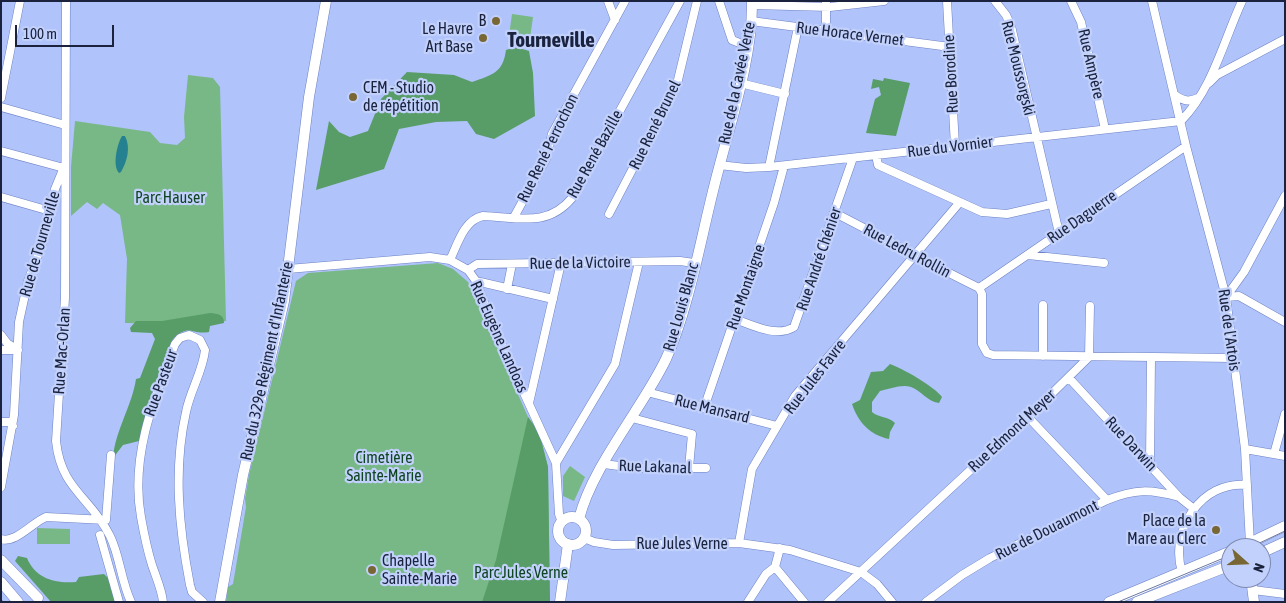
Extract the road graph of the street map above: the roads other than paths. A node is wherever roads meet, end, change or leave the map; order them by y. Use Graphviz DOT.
graph roads {
  1 [pos="20,1"];
  2 [pos="66,1"];
  3 [pos="326,1"];
  4 [pos="608,1"];
  5 [pos="625,1"];
  6 [pos="680,1"];
  7 [pos="697,1"];
  8 [pos="719,1"];
  9 [pos="884,1"];
  10 [pos="947,1"];
  11 [pos="995,1"];
  12 [pos="1071,1"];
  13 [pos="1152,1"];
  14 [pos="1242,1"];
  15 [pos="752,3"];
  16 [pos="826,4"];
  17 [pos="615,20"];
  18 [pos="751,21"];
  19 [pos="798,27"];
  20 [pos="826,30"];
  21 [pos="1285,39"];
  22 [pos="747,46"];
  23 [pos="950,47"];
  24 [pos="1218,55"];
  25 [pos="1226,70"];
  26 [pos="740,83"];
  27 [pos="1206,85"];
  28 [pos="785,94"];
  29 [pos="1175,95"];
  30 [pos="1198,97"];
  31 [pos="1,98"];
  32 [pos="1,107"];
  33 [pos="1181,121"];
  34 [pos="64,125"];
  35 [pos="1105,128"];
  36 [pos="1035,137"];
  37 [pos="955,146"];
  38 [pos="1186,146"];
  39 [pos="1,151"];
  40 [pos="876,155"];
  41 [pos="853,158"];
  42 [pos="719,165"];
  43 [pos="784,166"];
  44 [pos="769,167"];
  45 [pos="64,168"];
  46 [pos="1285,196"];
  47 [pos="1,198"];
  48 [pos="960,202"];
  49 [pos="1051,204"];
  50 [pos="50,210"];
  51 [pos="835,213"];
  52 [pos="609,214"];
  53 [pos="514,217"];
  54 [pos="1059,233"];
  55 [pos="1028,255"];
  56 [pos="915,257"];
  57 [pos="450,260"];
  58 [pos="639,262"];
  59 [pos="561,263"];
  60 [pos="694,263"];
  61 [pos="1104,263"];
  62 [pos="512,264"];
  63 [pos="288,268"];
  64 [pos="468,270"];
  65 [pos="476,281"];
  66 [pos="979,288"];
  67 [pos="507,289"];
  68 [pos="1226,297"];
  69 [pos="553,300"];
  70 [pos="1043,305"];
  71 [pos="1090,306"];
  72 [pos="735,320"];
  73 [pos="1285,322"];
  74 [pos="1,335"];
  75 [pos="1,350"];
  76 [pos="18,350"];
  77 [pos="1043,356"];
  78 [pos="1089,357"];
  79 [pos="1151,357"];
  80 [pos="1233,358"];
  81 [pos="1069,378"];
  82 [pos="647,392"];
  83 [pos="529,404"];
  84 [pos="704,408"];
  85 [pos="1285,414"];
  86 [pos="1028,417"];
  87 [pos="632,418"];
  88 [pos="1,422"];
  89 [pos="13,426"];
  90 [pos="777,426"];
  91 [pos="1245,450"];
  92 [pos="1274,454"];
  93 [pos="111,455"];
  94 [pos="1285,456"];
  95 [pos="556,463"];
  96 [pos="604,464"];
  97 [pos="1150,464"];
  98 [pos="688,468"];
  99 [pos="706,468"];
  100 [pos="1247,485"];
  101 [pos="1,486"];
  102 [pos="1179,497"];
  103 [pos="1107,500"];
  104 [pos="1194,509"];
  105 [pos="579,519"];
  106 [pos="100,520"];
  107 [pos="562,522"];
  108 [pos="1285,526"];
  109 [pos="100,535"];
  110 [pos="584,538"];
  111 [pos="1249,538"];
  112 [pos="1263,538"];
  113 [pos="1,539"];
  114 [pos="1285,542"];
  115 [pos="739,543"];
  116 [pos="568,544"];
  117 [pos="780,548"];
  118 [pos="1271,548"];
  119 [pos="1221,555"];
  120 [pos="1,560"];
  121 [pos="775,567"];
  122 [pos="1221,569"];
  123 [pos="860,572"];
  124 [pos="1182,572"];
  125 [pos="1,582"];
  126 [pos="1253,590"];
  127 [pos="1285,594"];
  128 [pos="38,598"];
  129 [pos="18,602"];
  130 [pos="119,602"];
  131 [pos="130,602"];
  132 [pos="162,602"];
  133 [pos="203,602"];
  134 [pos="220,602"];
  135 [pos="560,602"];
  136 [pos="748,602"];
  137 [pos="804,602"];
  138 [pos="828,602"];
  139 [pos="892,602"];
  140 [pos="926,602"];
  141 [pos="1109,602"];
  142 [pos="1137,602"];
  143 [pos="1254,602"];
  1 -- 31 [label="street"];
  2 -- 34 [label="street, Rue de Tourneville"];
  3 -- 63 [label="street, Rue du 329e Régiment d'Infanterie"];
  4 -- 17 [label="street"];
  5 -- 17 [label="street, Rue René Perrochon"];
  6 -- 53 [label="street, Rue René Bazille"];
  7 -- 52 [label="street, Rue René Brunel"];
  8 -- 22 [label="street"];
  9 -- 16 [label="street"];
  10 -- 23 [label="street, Rue Borodine"];
  11 -- 36 [label="street, Rue Moussorgski"];
  12 -- 35 [label="street, Rue Ampère"];
  13 -- 29 [label="street, Rue de l'Artois"];
  14 -- 24 [label="street"];
  15 -- 16 [label="street"];
  15 -- 18 [label="street, Rue de la Cavée Verte"];
  16 -- 20 [label="street"];
  17 -- 53 [label="street, Rue René Perrochon"];
  18 -- 19 [label="street, Rue Horace Vernet"];
  18 -- 22 [label="street, Rue de la Cavée Verte"];
  19 -- 20 [label="street, Rue Horace Vernet"];
  19 -- 28 [label="street"];
  20 -- 23 [label="street, Rue Horace Vernet"];
  21 -- 25 [label="street"];
  22 -- 26 [label="street, Rue de la Cavée Verte"];
  23 -- 37 [label="street, Rue Borodine"];
  24 -- 25 [label="street"];
  24 -- 27 [label="street"];
  25 -- 27 [label="street"];
  26 -- 28 [label="street"];
  26 -- 42 [label="street, Rue de la Cavée Verte"];
  27 -- 30 [label="street"];
  28 -- 44 [label="street"];
  29 -- 30 [label="street"];
  29 -- 33 [label="street, Rue de l'Artois"];
  30 -- 33 [label="street"];
  32 -- 34 [label="street"];
  33 -- 35 [label="street, Rue du Vornier"];
  33 -- 38 [label="street, Rue de l'Artois"];
  34 -- 45 [label="street, Rue de Tourneville"];
  35 -- 36 [label="street, Rue du Vornier"];
  36 -- 37 [label="street, Rue du Vornier"];
  36 -- 49 [label="street, Rue Moussorgski"];
  37 -- 40 [label="street, Rue du Vornier"];
  38 -- 54 [label="street, Rue Daguerre"];
  38 -- 68 [label="street, Rue de l'Artois"];
  39 -- 45 [label="street"];
  40 -- 41 [label="street, Rue du Vornier"];
  40 -- 48 [label="street"];
  41 -- 43 [label="street, Rue du Vornier"];
  41 -- 51 [label="street, Rue André Chénier"];
  42 -- 44 [label="street, Rue du Vornier"];
  42 -- 60 [label="street, Rue Louis Blanc"];
  43 -- 44 [label="street, Rue du Vornier"];
  43 -- 72 [label="street, Rue Montaigne"];
  45 -- 50 [label="street, Rue de Tourneville"];
  45 -- 106 [label="street, Rue Mac-Orlan"];
  46 -- 68 [label="street"];
  47 -- 50 [label="street"];
  48 -- 49 [label="street"];
  48 -- 56 [label="street, Rue Jules Favre"];
  49 -- 54 [label="street, Rue Moussorgski"];
  50 -- 76 [label="street, Rue de Tourneville"];
  51 -- 56 [label="street, Rue Ledru Rollin"];
  51 -- 72 [label="street, Rue André Chénier"];
  53 -- 57 [label="street, Rue René Bazille"];
  54 -- 55 [label="street, Rue Daguerre"];
  55 -- 61 [label="street"];
  55 -- 66 [label="street, Rue Daguerre"];
  56 -- 66 [label="street, Rue Ledru Rollin"];
  56 -- 90 [label="street, Rue Jules Favre"];
  57 -- 63 [label="street, Rue Eugène Landoas"];
  57 -- 64 [label="street, Rue Eugène Landoas"];
  58 -- 59 [label="street, Rue de la Victoire"];
  58 -- 60 [label="street, Rue de la Victoire"];
  58 -- 95 [label="street"];
  59 -- 62 [label="street, Rue de la Victoire"];
  59 -- 69 [label="street"];
  60 -- 82 [label="street, Rue Louis Blanc"];
  62 -- 64 [label="street, Rue de la Victoire"];
  62 -- 67 [label="street"];
  63 -- 134 [label="street, Rue du 329e Régiment d'Infanterie"];
  64 -- 65 [label="street, Rue Eugène Landoas"];
  65 -- 67 [label="street"];
  65 -- 83 [label="street, Rue Eugène Landoas"];
  66 -- 77 [label="street"];
  67 -- 69 [label="street"];
  68 -- 73 [label="street"];
  68 -- 80 [label="street, Rue de l'Artois"];
  69 -- 83 [label="street"];
  70 -- 77 [label="street"];
  71 -- 78 [label="street"];
  72 -- 84 [label="street, Rue Montaigne"];
  74 -- 76 [label="street"];
  75 -- 76 [label="street"];
  76 -- 89 [label="street, Rue de Tourneville"];
  77 -- 78 [label="street"];
  78 -- 79 [label="street"];
  78 -- 81 [label="street, Rue Edmond Meyer"];
  79 -- 80 [label="street"];
  79 -- 97 [label="street"];
  80 -- 91 [label="street, Rue de l'Artois"];
  81 -- 86 [label="street, Rue Edmond Meyer"];
  81 -- 97 [label="street, Rue Darwin"];
  82 -- 84 [label="street, Rue Mansard"];
  82 -- 87 [label="street, Rue Louis Blanc"];
  83 -- 95 [label="street, Rue Eugène Landoas"];
  84 -- 90 [label="street, Rue Mansard"];
  85 -- 92 [label="street"];
  86 -- 103 [label="street"];
  86 -- 123 [label="street, Rue Edmond Meyer"];
  87 -- 96 [label="street, Rue Louis Blanc"];
  87 -- 98 [label="street"];
  88 -- 89 [label="street"];
  89 -- 101 [label="street, Rue de Tourneville"];
  90 -- 115 [label="street, Rue Jules Favre"];
  91 -- 92 [label="street"];
  91 -- 100 [label="street, Rue de l'Artois"];
  92 -- 94 [label="street"];
  93 -- 106 [label="street"];
  95 -- 107 [label="street, Rue Eugène Landoas"];
  96 -- 98 [label="street, Rue Lakanal"];
  96 -- 105 [label="street, Rue Louis Blanc"];
  97 -- 102 [label="street, Rue Darwin"];
  98 -- 99 [label="street, Rue Lakanal"];
  100 -- 104 [label="street"];
  100 -- 111 [label="street, Rue de l'Artois"];
  102 -- 103 [label="street, Rue de Douaumont"];
  102 -- 104 [label="street, Rue Darwin"];
  103 -- 140 [label="street, Rue de Douaumont"];
  104 -- 124 [label="street"];
  105 -- 107 [label="street"];
  105 -- 110 [label="street"];
  106 -- 113 [label="street"];
  106 -- 131 [label="street"];
  107 -- 116 [label="street"];
  108 -- 112 [label="street"];
  109 -- 130 [label="street"];
  110 -- 115 [label="street, Rue Jules Verne"];
  110 -- 116 [label="street"];
  114 -- 118 [label="street"];
  115 -- 117 [label="street, Rue Jules Verne"];
  116 -- 135 [label="street"];
  117 -- 121 [label="street"];
  117 -- 123 [label="street, Rue Jules Verne"];
  119 -- 124 [label="street"];
  120 -- 128 [label="street"];
  121 -- 136 [label="street"];
  121 -- 137 [label="street"];
  122 -- 142 [label="street"];
  123 -- 138 [label="street, Rue Edmond Meyer"];
  123 -- 139 [label="street, Rue Jules Verne"];
  124 -- 141 [label="street"];
  125 -- 129 [label="street"];
  126 -- 127 [label="street"];
  126 -- 143 [label="street"];
  132 -- 133 [label="street, Rue Pasteur"];
}
